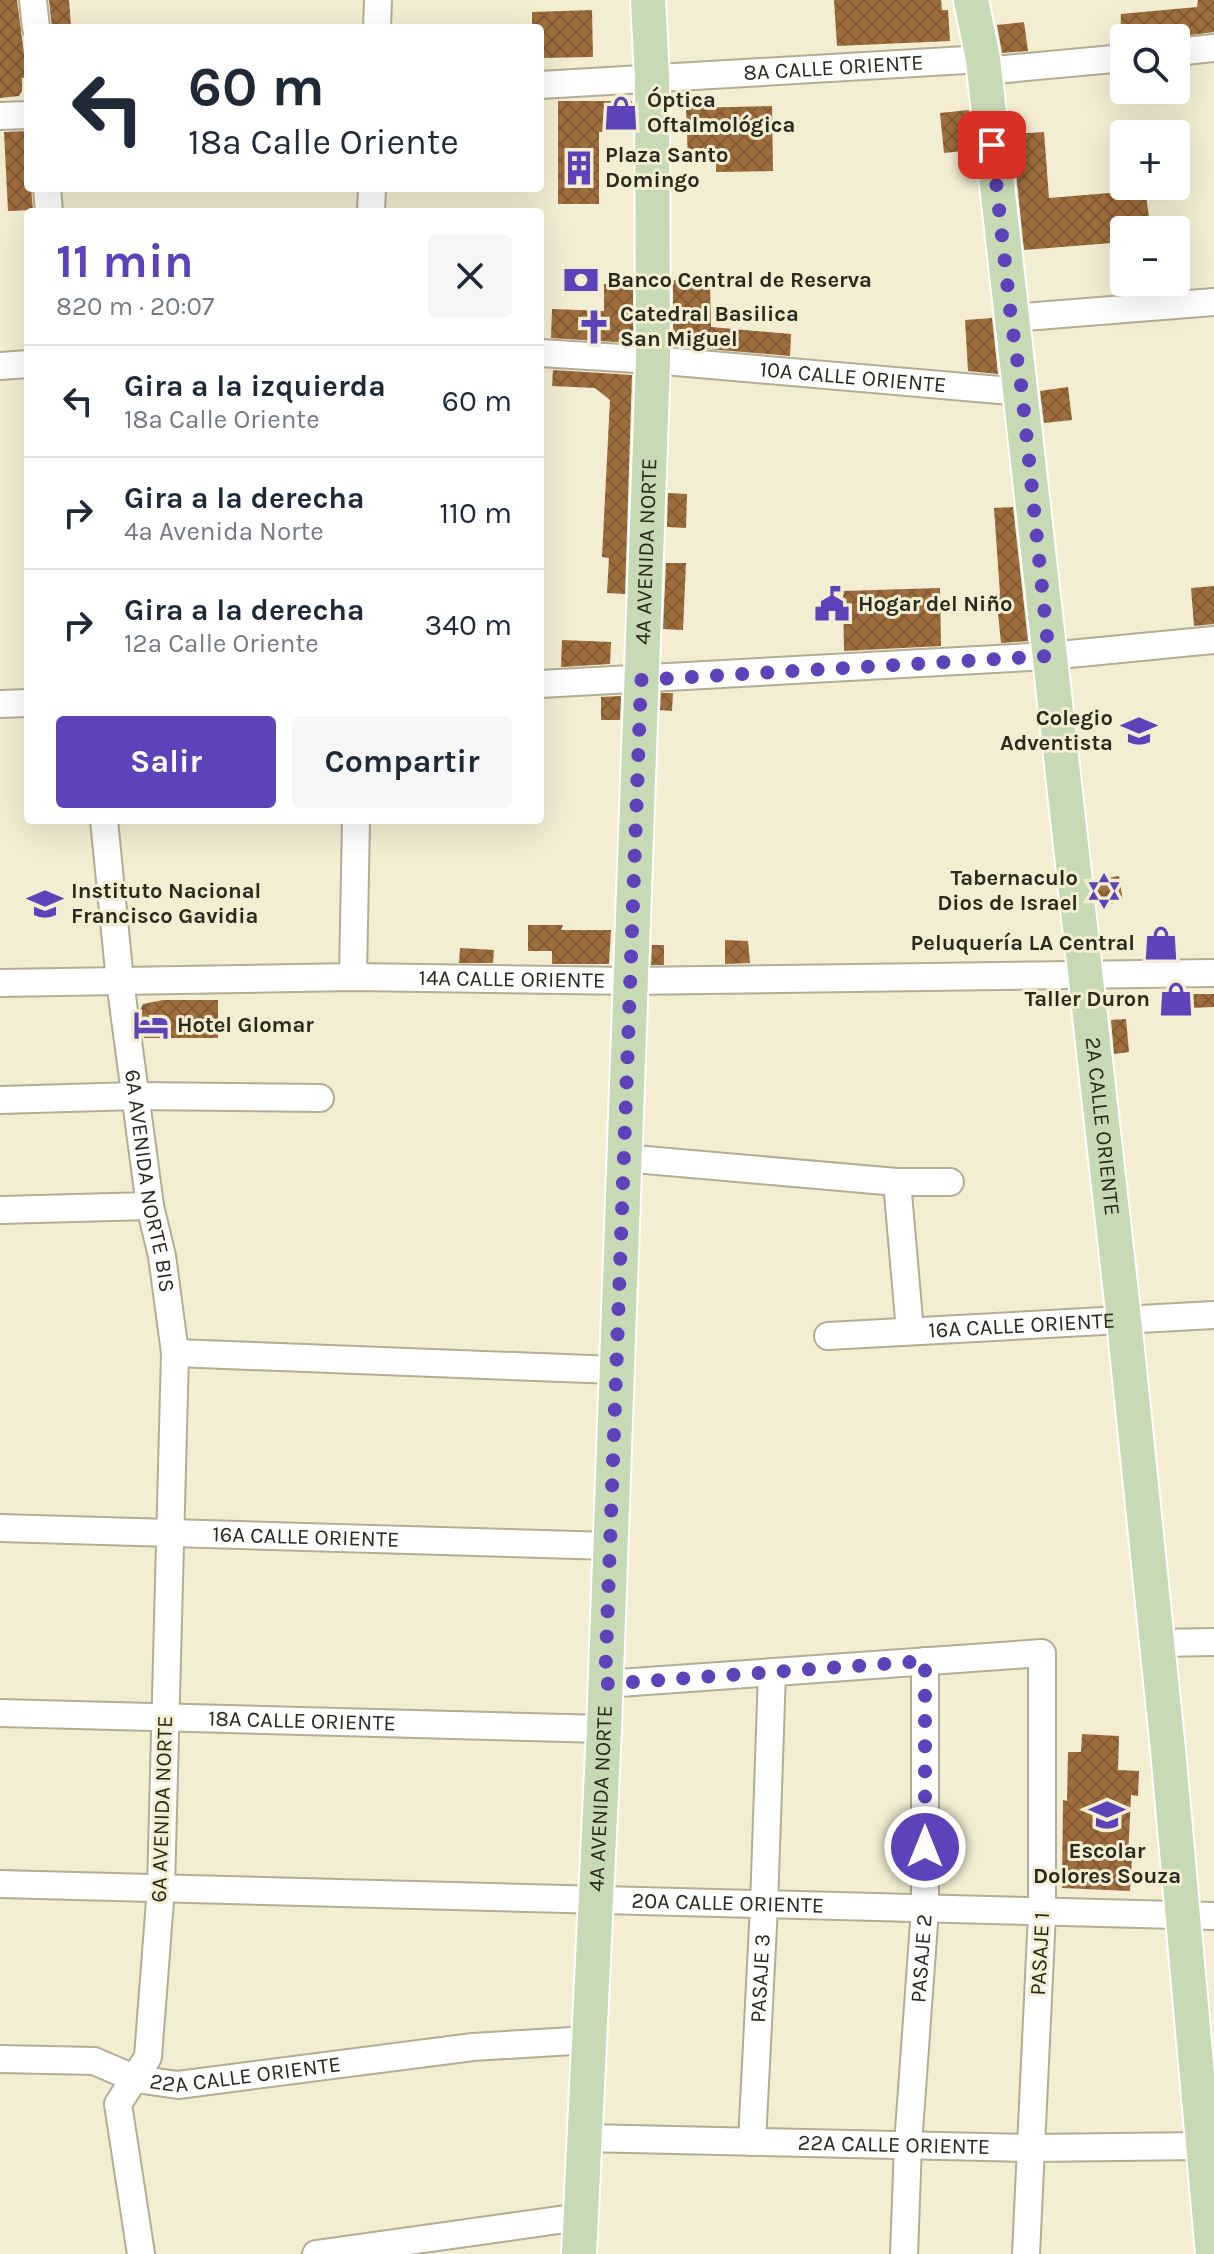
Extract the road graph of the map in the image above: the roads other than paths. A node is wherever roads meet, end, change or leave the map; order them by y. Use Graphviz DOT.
graph roads {
  1 [pos="33,0"];
  2 [pos="378,0"];
  3 [pos="648,0"];
  4 [pos="971,0"];
  5 [pos="36,24"];
  6 [pos="377,24"];
  7 [pos="1214,48"];
  8 [pos="1190,51"];
  9 [pos="983,59"];
  10 [pos="1110,59"];
  11 [pos="652,77"];
  12 [pos="544,85"];
  13 [pos="24,115"];
  14 [pos="0,116"];
  15 [pos="1214,302"];
  16 [pos="1011,318"];
  17 [pos="544,353"];
  18 [pos="653,360"];
  19 [pos="24,364"];
  20 [pos="0,366"];
  21 [pos="1022,392"];
  22 [pos="1214,640"];
  23 [pos="1049,656"];
  24 [pos="641,680"];
  25 [pos="544,684"];
  26 [pos="24,703"];
  27 [pos="0,704"];
  28 [pos="104,824"];
  29 [pos="356,824"];
  30 [pos="1214,973"];
  31 [pos="1087,975"];
  32 [pos="353,977"];
  33 [pos="120,981"];
  34 [pos="630,981"];
  35 [pos="0,983"];
  36 [pos="136,1096"];
  37 [pos="320,1098"];
  38 [pos="0,1100"];
  39 [pos="623,1162"];
  40 [pos="897,1182"];
  41 [pos="950,1182"];
  42 [pos="150,1206"];
  43 [pos="0,1210"];
  44 [pos="1214,1315"];
  45 [pos="1124,1320"];
  46 [pos="910,1331"];
  47 [pos="828,1336"];
  48 [pos="175,1353"];
  49 [pos="615,1370"];
  50 [pos="0,1528"];
  51 [pos="169,1535"];
  52 [pos="610,1546"];
  53 [pos="1214,1642"];
  54 [pos="1157,1643"];
  55 [pos="925,1661"];
  56 [pos="772,1672"];
  57 [pos="605,1684"];
  58 [pos="0,1713"];
  59 [pos="165,1717"];
  60 [pos="604,1729"];
  61 [pos="0,1884"];
  62 [pos="161,1888"];
  63 [pos="596,1900"];
  64 [pos="764,1906"];
  65 [pos="925,1909"];
  66 [pos="1042,1913"];
  67 [pos="1198,1916"];
  68 [pos="589,2040"];
  69 [pos="0,2059"];
  70 [pos="136,2079"];
  71 [pos="584,2138"];
  72 [pos="752,2142"];
  73 [pos="908,2145"];
  74 [pos="1203,2146"];
  75 [pos="1030,2148"];
  76 [pos="580,2217"];
  77 [pos="141,2254"];
  78 [pos="316,2254"];
  79 [pos="579,2254"];
  80 [pos="904,2254"];
  81 [pos="1026,2254"];
  82 [pos="1213,2254"];
  1 -- 5 [label="street"];
  2 -- 6 [label="street"];
  3 -- 11 [label="main road, 4A AVENIDA NORTE"];
  4 -- 9 [label="main road, 2A CALLE ORIENTE"];
  7 -- 8 [label="street"];
  9 -- 10 [label="street, 8A CALLE ORIENTE"];
  9 -- 11 [label="street, 8A CALLE ORIENTE"];
  9 -- 16 [label="main road, 2A CALLE ORIENTE"];
  11 -- 12 [label="street, 8A CALLE ORIENTE"];
  11 -- 18 [label="main road, 4A AVENIDA NORTE"];
  13 -- 14 [label="street"];
  15 -- 16 [label="street"];
  16 -- 21 [label="main road, 2A CALLE ORIENTE"];
  17 -- 18 [label="street, 10A CALLE ORIENTE"];
  18 -- 21 [label="street, 10A CALLE ORIENTE"];
  18 -- 24 [label="main road, 4A AVENIDA NORTE"];
  19 -- 20 [label="street"];
  21 -- 23 [label="main road, 2A CALLE ORIENTE"];
  22 -- 23 [label="street"];
  23 -- 24 [label="street"];
  23 -- 31 [label="main road, 2A CALLE ORIENTE"];
  24 -- 25 [label="street"];
  24 -- 34 [label="main road, 4A AVENIDA NORTE"];
  26 -- 27 [label="street"];
  28 -- 33 [label="street, 6A AVENIDA NORTE BIS"];
  29 -- 32 [label="street"];
  30 -- 31 [label="street, 14A CALLE ORIENTE"];
  31 -- 34 [label="street, 14A CALLE ORIENTE"];
  31 -- 45 [label="main road, 2A CALLE ORIENTE"];
  32 -- 33 [label="street, 14A CALLE ORIENTE"];
  32 -- 34 [label="street, 14A CALLE ORIENTE"];
  33 -- 35 [label="street, 14A CALLE ORIENTE"];
  33 -- 36 [label="street, 6A AVENIDA NORTE BIS"];
  34 -- 39 [label="main road, 4A AVENIDA NORTE"];
  36 -- 37 [label="street"];
  36 -- 38 [label="street"];
  36 -- 42 [label="street, 6A AVENIDA NORTE BIS"];
  39 -- 40 [label="street"];
  39 -- 49 [label="main road, 4A AVENIDA NORTE"];
  40 -- 41 [label="street"];
  40 -- 46 [label="street"];
  42 -- 43 [label="street"];
  42 -- 48 [label="street, 6A AVENIDA NORTE BIS"];
  44 -- 45 [label="street, 16A CALLE ORIENTE"];
  45 -- 46 [label="street, 16A CALLE ORIENTE"];
  45 -- 54 [label="main road, 2A CALLE ORIENTE"];
  46 -- 47 [label="street, 16A CALLE ORIENTE"];
  48 -- 49 [label="street"];
  48 -- 51 [label="street, 6A AVENIDA NORTE"];
  49 -- 52 [label="main road, 4A AVENIDA NORTE"];
  50 -- 51 [label="street, 16A CALLE ORIENTE"];
  51 -- 52 [label="street, 16A CALLE ORIENTE"];
  51 -- 59 [label="street, 6A AVENIDA NORTE"];
  52 -- 57 [label="main road, 4A AVENIDA NORTE"];
  53 -- 54 [label="street"];
  54 -- 67 [label="main road, 2A CALLE ORIENTE"];
  55 -- 56 [label="street"];
  55 -- 65 [label="street, PASAJE 2"];
  55 -- 66 [label="street, PASAJE 1"];
  56 -- 57 [label="street"];
  56 -- 64 [label="street, PASAJE 3"];
  57 -- 60 [label="main road, 4A AVENIDA NORTE"];
  58 -- 59 [label="street, 18A CALLE ORIENTE"];
  59 -- 60 [label="street, 18A CALLE ORIENTE"];
  59 -- 62 [label="street, 6A AVENIDA NORTE"];
  60 -- 63 [label="main road, 4A AVENIDA NORTE"];
  61 -- 62 [label="street, 20A CALLE ORIENTE"];
  62 -- 63 [label="street, 20A CALLE ORIENTE"];
  62 -- 70 [label="street, 6A AVENIDA NORTE"];
  63 -- 64 [label="street, 20A CALLE ORIENTE"];
  63 -- 68 [label="main road, 4A AVENIDA NORTE"];
  64 -- 65 [label="street, 20A CALLE ORIENTE"];
  64 -- 72 [label="street, PASAJE 3"];
  65 -- 66 [label="street, 20A CALLE ORIENTE"];
  65 -- 73 [label="street, PASAJE 2"];
  66 -- 67 [label="street, 20A CALLE ORIENTE"];
  66 -- 75 [label="street, PASAJE 1"];
  67 -- 74 [label="main road, 2A CALLE ORIENTE"];
  68 -- 70 [label="street, 22A CALLE ORIENTE"];
  68 -- 71 [label="main road, 4A AVENIDA NORTE"];
  69 -- 70 [label="street, 22A CALLE ORIENTE"];
  70 -- 77 [label="street, 6A AVENIDA NORTE"];
  71 -- 72 [label="street, 22A CALLE ORIENTE"];
  71 -- 76 [label="main road, 4A AVENIDA NORTE"];
  72 -- 73 [label="street, 22A CALLE ORIENTE"];
  73 -- 75 [label="street, 22A CALLE ORIENTE"];
  73 -- 80 [label="street, PASAJE 2"];
  74 -- 75 [label="street, 22A CALLE ORIENTE"];
  74 -- 82 [label="main road, 2A CALLE ORIENTE"];
  75 -- 81 [label="street, PASAJE 1"];
  76 -- 78 [label="street"];
  76 -- 79 [label="main road, 4A AVENIDA NORTE"];
}
